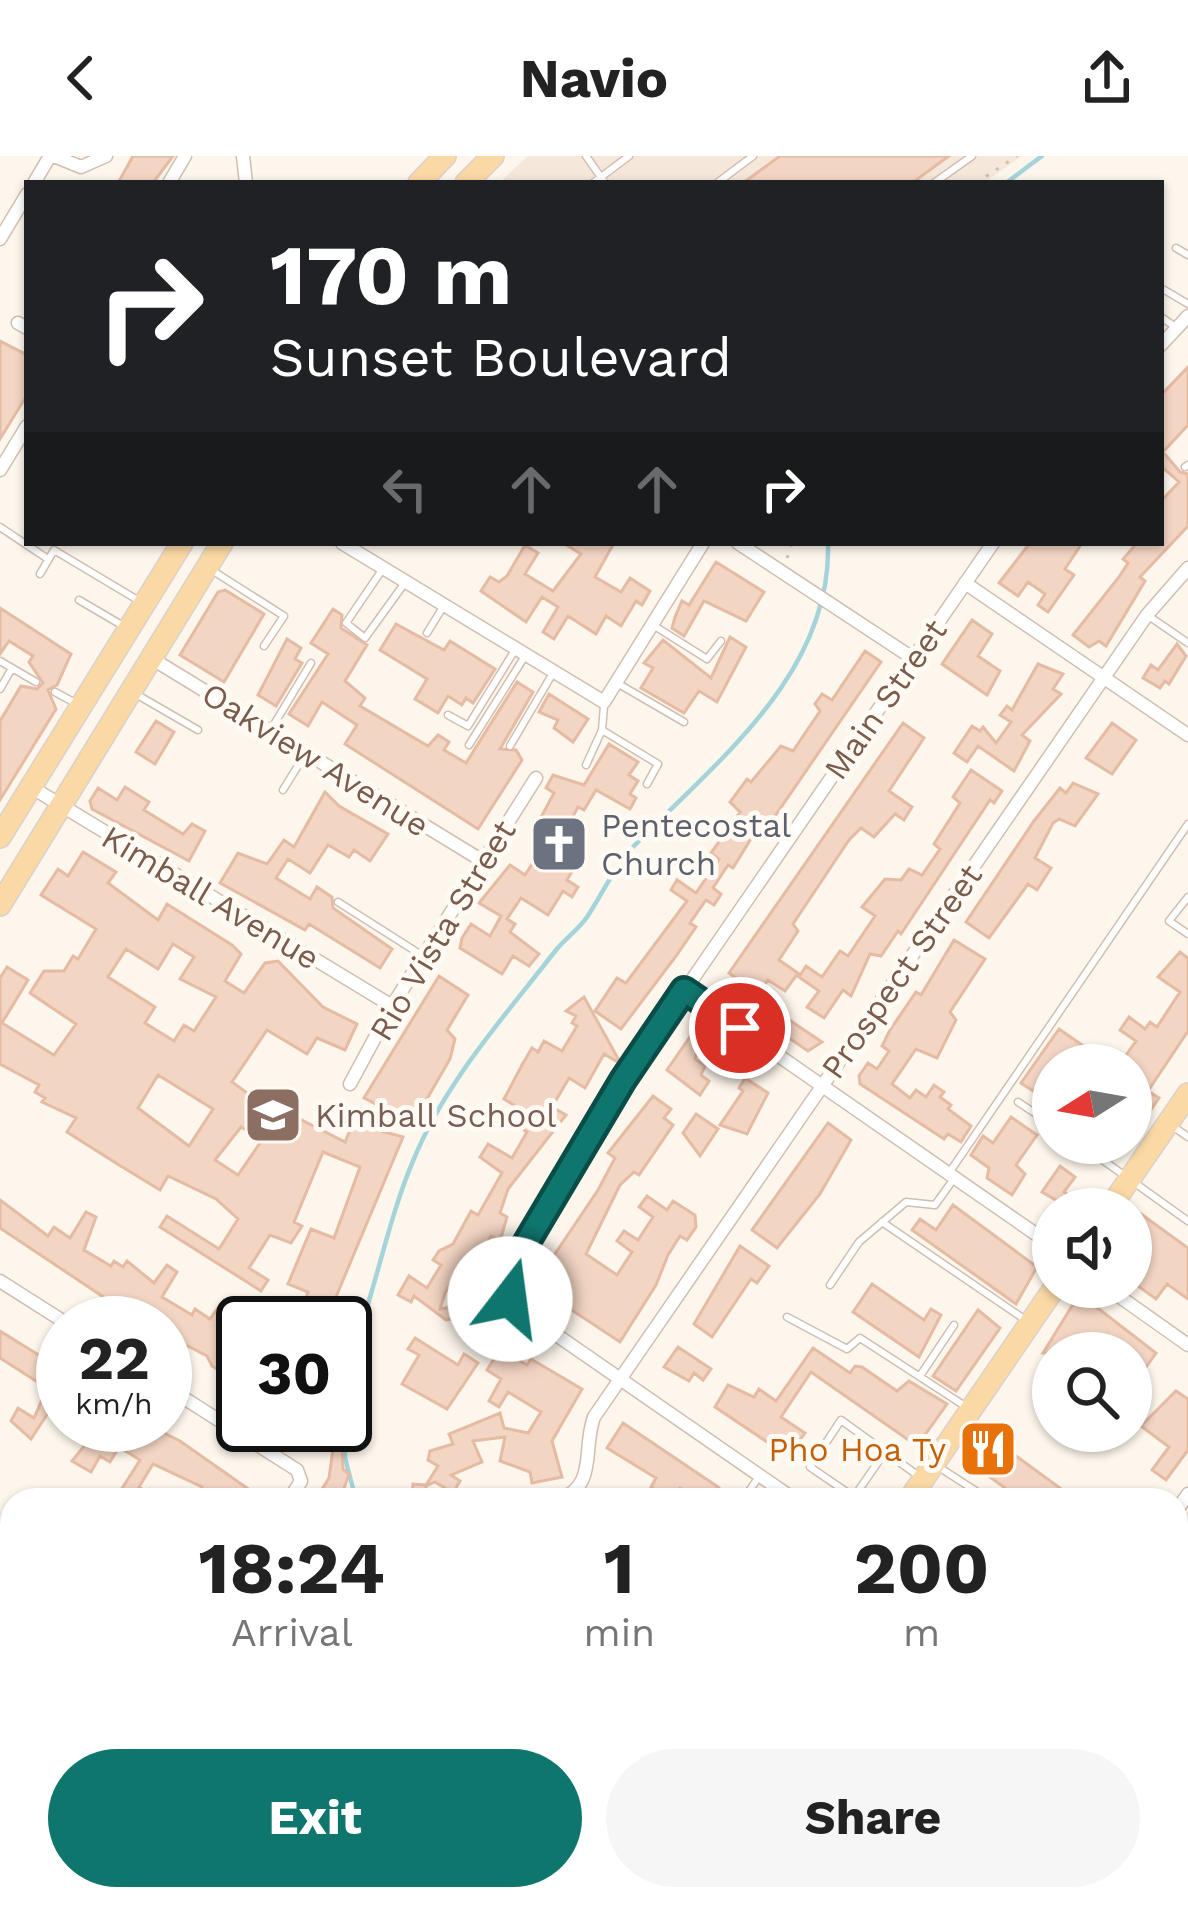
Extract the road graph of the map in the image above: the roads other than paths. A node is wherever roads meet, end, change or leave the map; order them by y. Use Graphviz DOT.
graph roads {
  1 [pos="52,156"];
  2 [pos="106,156"];
  3 [pos="445,156"];
  4 [pos="493,156"];
  5 [pos="586,156"];
  6 [pos="629,156"];
  7 [pos="753,156"];
  8 [pos="972,156"];
  9 [pos="422,180"];
  10 [pos="469,180"];
  11 [pos="603,180"];
  12 [pos="721,180"];
  13 [pos="938,180"];
  14 [pos="24,199"];
  15 [pos="0,239"];
  16 [pos="1176,248"];
  17 [pos="1188,255"];
  18 [pos="1188,316"];
  19 [pos="1164,319"];
  20 [pos="1177,328"];
  21 [pos="1164,342"];
  22 [pos="24,431"];
  23 [pos="0,470"];
  24 [pos="28,546"];
  25 [pos="180,546"];
  26 [pos="220,546"];
  27 [pos="347,546"];
  28 [pos="701,546"];
  29 [pos="743,546"];
  30 [pos="991,546"];
  31 [pos="48,559"];
  32 [pos="207,567"];
  33 [pos="383,568"];
  34 [pos="1188,568"];
  35 [pos="40,574"];
  36 [pos="406,581"];
  37 [pos="965,583"];
  38 [pos="79,600"];
  39 [pos="144,604"];
  40 [pos="445,604"];
  41 [pos="1147,615"];
  42 [pos="653,625"];
  43 [pos="128,629"];
  44 [pos="427,633"];
  45 [pos="721,640"];
  46 [pos="1188,643"];
  47 [pos="264,646"];
  48 [pos="522,650"];
  49 [pos="151,658"];
  50 [pos="914,658"];
  51 [pos="0,661"];
  52 [pos="311,663"];
  53 [pos="12,668"];
  54 [pos="555,669"];
  55 [pos="1105,679"];
  56 [pos="36,682"];
  57 [pos="617,683"];
  58 [pos="0,689"];
  59 [pos="130,691"];
  60 [pos="55,692"];
  61 [pos="604,702"];
  62 [pos="82,707"];
  63 [pos="448,715"];
  64 [pos="683,722"];
  65 [pos="198,730"];
  66 [pos="270,730"];
  67 [pos="602,730"];
  68 [pos="1188,735"];
  69 [pos="469,745"];
  70 [pos="510,746"];
  71 [pos="306,752"];
  72 [pos="586,766"];
  73 [pos="536,778"];
  74 [pos="647,784"];
  75 [pos="32,787"];
  76 [pos="283,790"];
  77 [pos="60,806"];
  78 [pos="1188,824"];
  79 [pos="0,838"];
  80 [pos="481,860"];
  81 [pos="1188,897"];
  82 [pos="338,902"];
  83 [pos="0,905"];
  84 [pos="1188,934"];
  85 [pos="423,956"];
  86 [pos="684,990"];
  87 [pos="392,1006"];
  88 [pos="350,1084"];
  89 [pos="822,1085"];
  90 [pos="1188,1094"];
  91 [pos="1018,1102"];
  92 [pos="1032,1111"];
  93 [pos="1168,1123"];
  94 [pos="1188,1137"];
  95 [pos="1110,1164"];
  96 [pos="952,1175"];
  97 [pos="1130,1178"];
  98 [pos="1123,1188"];
  99 [pos="1188,1221"];
  100 [pos="882,1222"];
  101 [pos="1032,1231"];
  102 [pos="0,1281"];
  103 [pos="830,1285"];
  104 [pos="36,1304"];
  105 [pos="1040,1308"];
  106 [pos="1136,1308"];
  107 [pos="787,1317"];
  108 [pos="1030,1323"];
  109 [pos="954,1325"];
  110 [pos="1188,1345"];
  111 [pos="920,1376"];
  112 [pos="621,1380"];
  113 [pos="192,1403"];
  114 [pos="971,1410"];
  115 [pos="885,1452"];
  116 [pos="928,1472"];
  117 [pos="760,1476"];
  118 [pos="297,1488"];
  119 [pos="579,1488"];
  120 [pos="752,1488"];
  121 [pos="775,1488"];
  122 [pos="841,1488"];
  123 [pos="860,1488"];
  124 [pos="917,1488"];
  125 [pos="963,1488"];
  1 -- 2 [label="street"];
  3 -- 9 [label="main road"];
  4 -- 10 [label="main road"];
  5 -- 11 [label="lane"];
  6 -- 11 [label="lane"];
  7 -- 12 [label="lane"];
  8 -- 13 [label="lane"];
  14 -- 15 [label="street"];
  16 -- 17 [label="lane"];
  18 -- 20 [label="street"];
  19 -- 20 [label="lane"];
  20 -- 21 [label="street"];
  22 -- 23 [label="street"];
  24 -- 31 [label="lane"];
  25 -- 39 [label="main road"];
  26 -- 32 [label="main road"];
  27 -- 33 [label="street"];
  28 -- 42 [label="street"];
  29 -- 50 [label="street"];
  30 -- 37 [label="street, Main Street"];
  31 -- 35 [label="lane"];
  31 -- 39 [label="lane"];
  32 -- 47 [label="lane"];
  32 -- 49 [label="main road"];
  33 -- 36 [label="street"];
  33 -- 36 [label="lane"];
  34 -- 41 [label="street, Prospect Street"];
  36 -- 40 [label="street"];
  37 -- 50 [label="street, Main Street"];
  37 -- 55 [label="street"];
  38 -- 43 [label="lane"];
  39 -- 43 [label="main road"];
  40 -- 44 [label="lane"];
  40 -- 48 [label="street"];
  41 -- 46 [label="lane"];
  41 -- 55 [label="street, Prospect Street"];
  42 -- 45 [label="lane"];
  42 -- 57 [label="street"];
  43 -- 62 [label="main road"];
  48 -- 54 [label="street"];
  48 -- 63 [label="lane"];
  48 -- 69 [label="lane"];
  49 -- 59 [label="main road"];
  49 -- 66 [label="street, Oakview Avenue"];
  50 -- 86 [label="street, Main Street"];
  51 -- 53 [label="lane"];
  52 -- 66 [label="lane"];
  53 -- 56 [label="lane"];
  53 -- 58 [label="lane"];
  54 -- 61 [label="street"];
  54 -- 70 [label="lane"];
  55 -- 68 [label="street"];
  55 -- 89 [label="street, Prospect Street"];
  57 -- 61 [label="street"];
  57 -- 64 [label="lane"];
  59 -- 65 [label="lane"];
  59 -- 77 [label="main road"];
  60 -- 62 [label="lane"];
  61 -- 67 [label="lane"];
  62 -- 75 [label="main road"];
  66 -- 71 [label="street, Oakview Avenue"];
  67 -- 72 [label="lane"];
  67 -- 74 [label="lane"];
  71 -- 76 [label="lane"];
  71 -- 80 [label="street, Oakview Avenue"];
  73 -- 80 [label="street, Rio Vista Street"];
  75 -- 77 [label="street, Kimball Avenue"];
  75 -- 79 [label="main road"];
  77 -- 83 [label="main road"];
  77 -- 87 [label="street, Kimball Avenue"];
  78 -- 96 [label="lane"];
  80 -- 85 [label="street, Rio Vista Street"];
  81 -- 84 [label="lane"];
  82 -- 85 [label="lane"];
  85 -- 87 [label="street, Rio Vista Street"];
  86 -- 89 [label="street"];
  86 -- 112 [label="street, Main Street"];
  87 -- 88 [label="street, Rio Vista Street"];
  89 -- 96 [label="street"];
  89 -- 112 [label="street, Prospect Street"];
  90 -- 93 [label="main road"];
  91 -- 92 [label="lane"];
  93 -- 94 [label="lane"];
  93 -- 97 [label="main road"];
  95 -- 97 [label="lane"];
  96 -- 100 [label="lane"];
  96 -- 101 [label="street"];
  97 -- 98 [label="main road"];
  97 -- 99 [label="lane"];
  100 -- 103 [label="lane"];
  100 -- 108 [label="lane"];
  102 -- 104 [label="street"];
  105 -- 108 [label="main road"];
  106 -- 110 [label="street"];
  107 -- 111 [label="lane"];
  108 -- 114 [label="main road"];
  109 -- 111 [label="lane"];
  111 -- 114 [label="lane"];
  112 -- 117 [label="street"];
  112 -- 119 [label="street, Prospect Street"];
  113 -- 118 [label="street"];
  114 -- 116 [label="main road"];
  115 -- 116 [label="lane"];
  115 -- 122 [label="lane"];
  115 -- 123 [label="lane"];
  116 -- 124 [label="main road"];
  116 -- 125 [label="lane"];
  117 -- 120 [label="lane"];
  117 -- 121 [label="street"];
}
